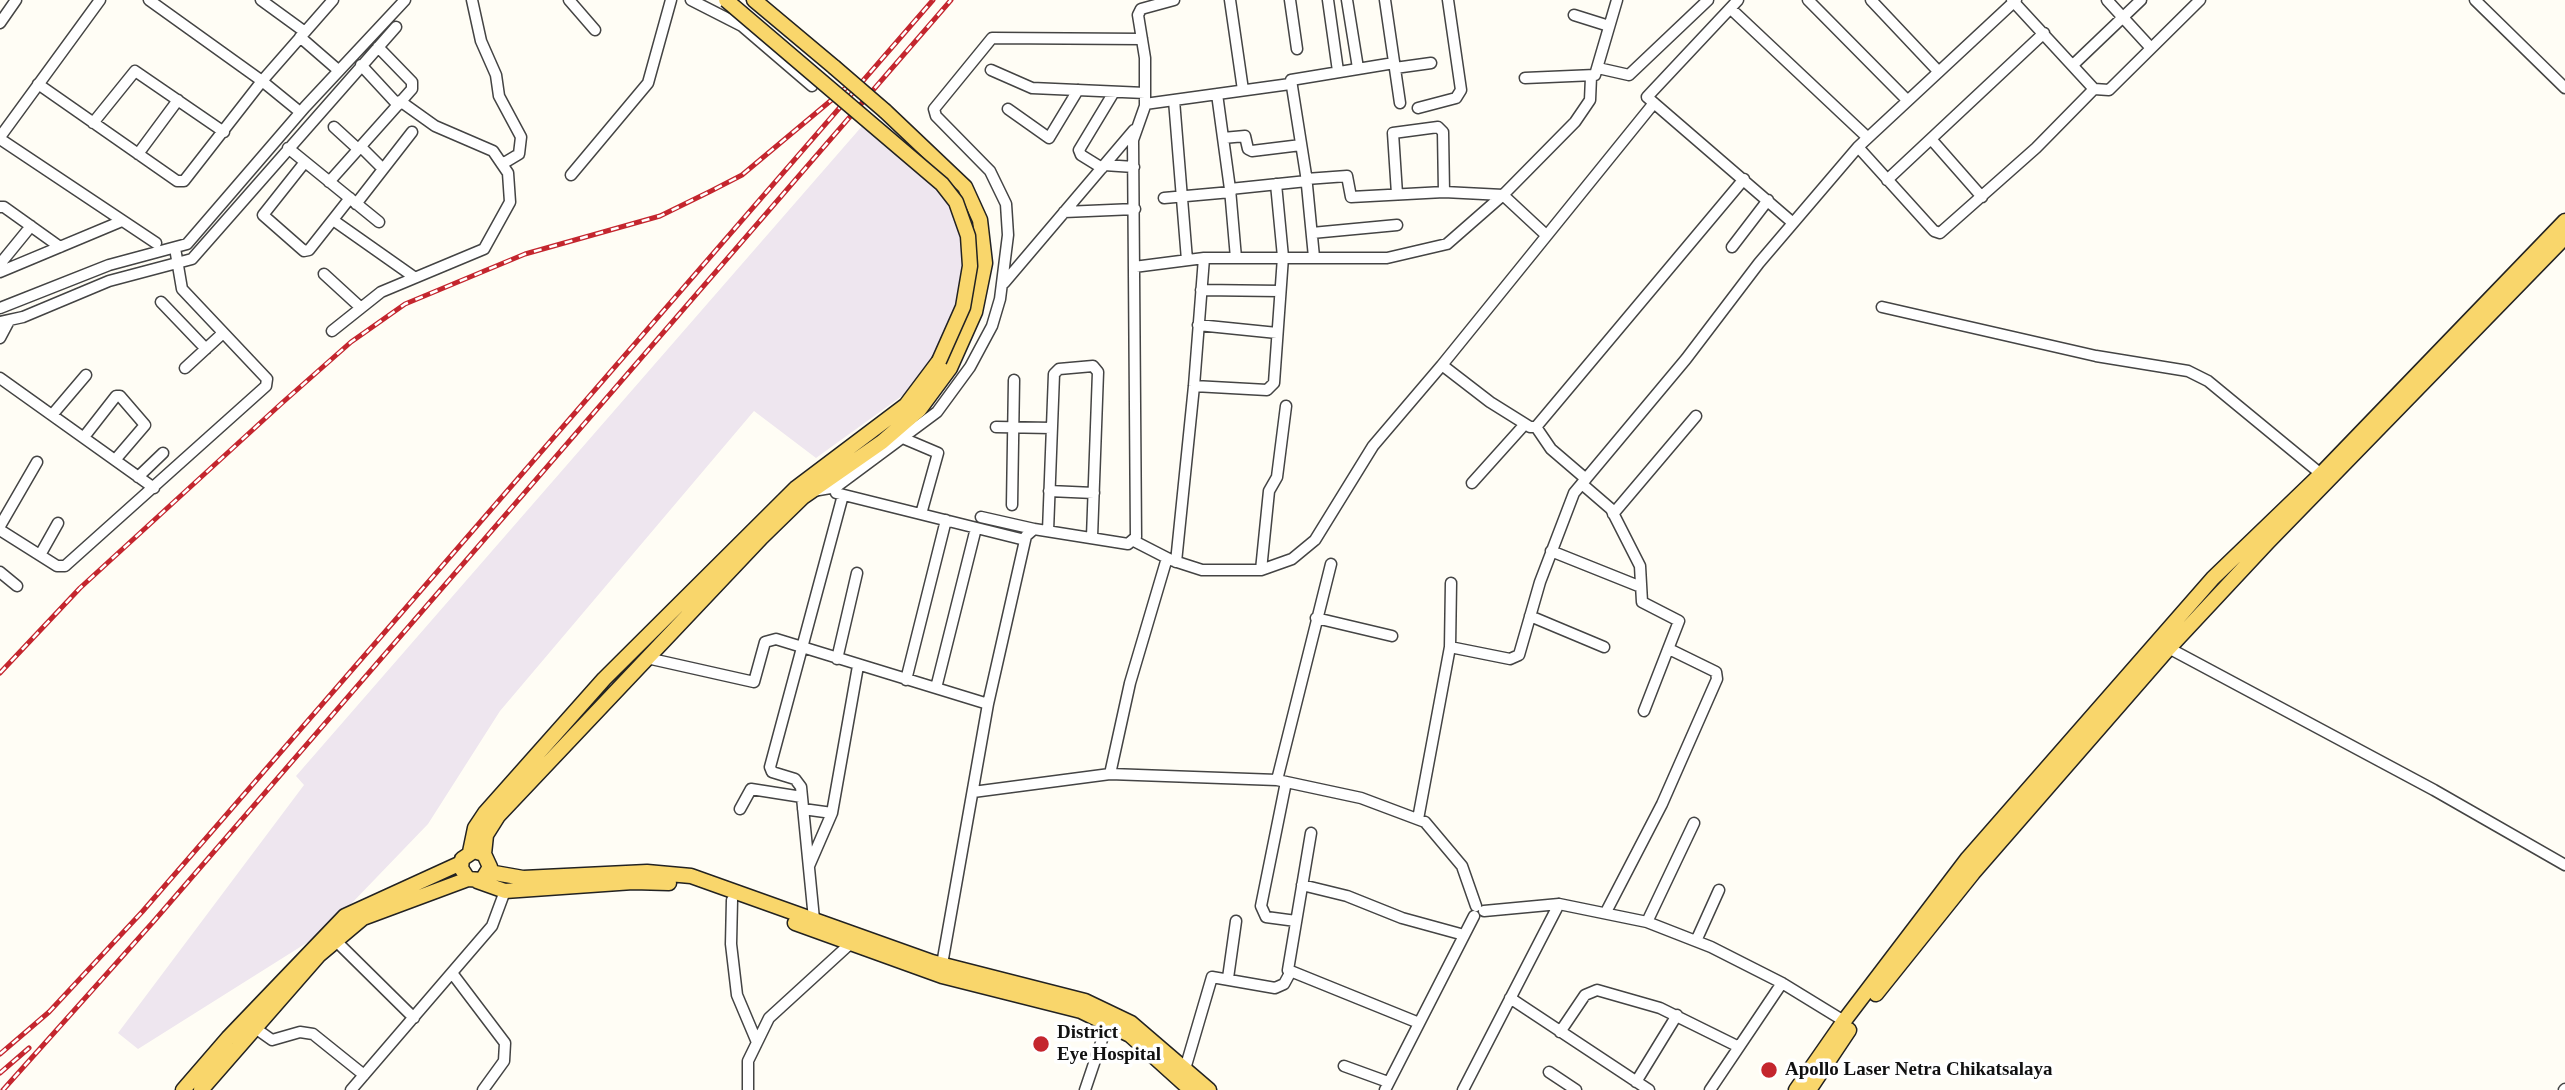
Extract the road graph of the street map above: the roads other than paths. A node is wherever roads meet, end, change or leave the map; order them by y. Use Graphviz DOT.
graph roads {
  1 [pos="16,0"];
  2 [pos="100,0"];
  3 [pos="149,0"];
  4 [pos="262,0"];
  5 [pos="333,0"];
  6 [pos="405,0"];
  7 [pos="472,0"];
  8 [pos="569,0"];
  9 [pos="671,0"];
  10 [pos="691,0"];
  11 [pos="726,0"];
  12 [pos="754,0"];
  13 [pos="1132,0"];
  14 [pos="1174,0"];
  15 [pos="1230,0"];
  16 [pos="1290,0"];
  17 [pos="1328,0"];
  18 [pos="1347,0"];
  19 [pos="1385,0"];
  20 [pos="1448,0"];
  21 [pos="1617,0"];
  22 [pos="1693,0"];
  23 [pos="1738,0"];
  24 [pos="1808,0"];
  25 [pos="1871,0"];
  26 [pos="2107,0"];
  27 [pos="2141,0"];
  28 [pos="2200,0"];
  29 [pos="2475,0"];
  30 [pos="2014,1"];
  31 [pos="1706,2"];
  32 [pos="1731,9"];
  33 [pos="1138,15"];
  34 [pos="1574,15"];
  35 [pos="2122,18"];
  36 [pos="0,23"];
  37 [pos="1609,26"];
  38 [pos="396,27"];
  39 [pos="595,30"];
  40 [pos="2044,33"];
  41 [pos="303,34"];
  42 [pos="1142,39"];
  43 [pos="379,47"];
  44 [pos="2150,47"];
  45 [pos="1297,49"];
  46 [pos="1431,63"];
  47 [pos="2074,64"];
  48 [pos="361,65"];
  49 [pos="1395,66"];
  50 [pos="1358,68"];
  51 [pos="338,70"];
  52 [pos="991,70"];
  53 [pos="1338,71"];
  54 [pos="1938,71"];
  55 [pos="1595,72"];
  56 [pos="1525,78"];
  57 [pos="262,81"];
  58 [pos="1290,84"];
  59 [pos="38,85"];
  60 [pos="812,86"];
  61 [pos="2565,88"];
  62 [pos="2094,89"];
  63 [pos="1079,90"];
  64 [pos="1243,90"];
  65 [pos="1114,92"];
  66 [pos="1217,94"];
  67 [pos="1145,99"];
  68 [pos="1906,99"];
  69 [pos="178,100"];
  70 [pos="1174,100"];
  71 [pos="399,103"];
  72 [pos="1400,103"];
  73 [pos="1654,103"];
  74 [pos="1418,108"];
  75 [pos="1008,109"];
  76 [pos="308,111"];
  77 [pos="93,123"];
  78 [pos="334,127"];
  79 [pos="1136,128"];
  80 [pos="224,132"];
  81 [pos="412,132"];
  82 [pos="1867,137"];
  83 [pos="0,138"];
  84 [pos="1223,138"];
  85 [pos="1931,139"];
  86 [pos="1301,145"];
  87 [pos="1858,147"];
  88 [pos="288,148"];
  89 [pos="359,148"];
  90 [pos="138,154"];
  91 [pos="305,162"];
  92 [pos="504,163"];
  93 [pos="1103,166"];
  94 [pos="1134,167"];
  95 [pos="383,169"];
  96 [pos="571,175"];
  97 [pos="1744,179"];
  98 [pos="1307,180"];
  99 [pos="1887,180"];
  100 [pos="329,182"];
  101 [pos="1276,184"];
  102 [pos="1231,190"];
  103 [pos="1444,192"];
  104 [pos="1397,194"];
  105 [pos="1503,195"];
  106 [pos="1183,196"];
  107 [pos="1982,197"];
  108 [pos="1164,198"];
  109 [pos="1768,200"];
  110 [pos="353,201"];
  111 [pos="0,207"];
  112 [pos="1135,209"];
  113 [pos="1064,212"];
  114 [pos="333,219"];
  115 [pos="122,220"];
  116 [pos="2565,221"];
  117 [pos="379,222"];
  118 [pos="1793,223"];
  119 [pos="1397,225"];
  120 [pos="31,226"];
  121 [pos="1312,233"];
  122 [pos="1546,235"];
  123 [pos="2565,237"];
  124 [pos="156,243"];
  125 [pos="60,247"];
  126 [pos="1732,247"];
  127 [pos="176,256"];
  128 [pos="1283,257"];
  129 [pos="1314,257"];
  130 [pos="1203,258"];
  131 [pos="1236,258"];
  132 [pos="1187,260"];
  133 [pos="1134,267"];
  134 [pos="1,268"];
  135 [pos="324,274"];
  136 [pos="414,277"];
  137 [pos="1002,285"];
  138 [pos="1200,290"];
  139 [pos="1280,291"];
  140 [pos="161,302"];
  141 [pos="360,307"];
  142 [pos="1882,307"];
  143 [pos="0,308"];
  144 [pos="5,321"];
  145 [pos="1198,325"];
  146 [pos="332,331"];
  147 [pos="223,333"];
  148 [pos="1277,333"];
  149 [pos="0,338"];
  150 [pos="206,349"];
  151 [pos="944,365"];
  152 [pos="1442,365"];
  153 [pos="186,368"];
  154 [pos="86,375"];
  155 [pos="0,377"];
  156 [pos="1014,380"];
  157 [pos="1194,386"];
  158 [pos="1286,406"];
  159 [pos="52,415"];
  160 [pos="1696,416"];
  161 [pos="1530,425"];
  162 [pos="996,427"];
  163 [pos="1013,427"];
  164 [pos="1052,428"];
  165 [pos="84,437"];
  166 [pos="905,439"];
  167 [pos="163,453"];
  168 [pos="115,460"];
  169 [pos="37,462"];
  170 [pos="2321,474"];
  171 [pos="138,477"];
  172 [pos="1584,481"];
  173 [pos="1472,483"];
  174 [pos="154,488"];
  175 [pos="818,490"];
  176 [pos="1049,491"];
  177 [pos="1094,493"];
  178 [pos="843,495"];
  179 [pos="1012,505"];
  180 [pos="921,514"];
  181 [pos="1613,514"];
  182 [pos="981,517"];
  183 [pos="946,520"];
  184 [pos="58,523"];
  185 [pos="0,528"];
  186 [pos="976,528"];
  187 [pos="1034,529"];
  188 [pos="1048,531"];
  189 [pos="1092,537"];
  190 [pos="1025,540"];
  191 [pos="1134,541"];
  192 [pos="1552,551"];
  193 [pos="40,555"];
  194 [pos="1171,560"];
  195 [pos="1331,564"];
  196 [pos="1261,570"];
  197 [pos="0,572"];
  198 [pos="857,573"];
  199 [pos="712,581"];
  200 [pos="1451,583"];
  201 [pos="17,586"];
  202 [pos="1641,587"];
  203 [pos="1530,616"];
  204 [pos="1316,618"];
  205 [pos="1392,636"];
  206 [pos="2163,645"];
  207 [pos="1450,647"];
  208 [pos="1604,648"];
  209 [pos="802,649"];
  210 [pos="1670,649"];
  211 [pos="647,658"];
  212 [pos="837,659"];
  213 [pos="858,666"];
  214 [pos="906,680"];
  215 [pos="936,688"];
  216 [pos="988,704"];
  217 [pos="1644,711"];
  218 [pos="1110,774"];
  219 [pos="1281,781"];
  220 [pos="973,792"];
  221 [pos="802,797"];
  222 [pos="740,809"];
  223 [pos="803,809"];
  224 [pos="832,813"];
  225 [pos="1418,819"];
  226 [pos="1694,823"];
  227 [pos="1311,833"];
  228 [pos="472,856"];
  229 [pos="2565,865"];
  230 [pos="809,866"];
  231 [pos="489,872"];
  232 [pos="472,880"];
  233 [pos="1302,886"];
  234 [pos="1719,890"];
  235 [pos="505,891"];
  236 [pos="732,900"];
  237 [pos="1559,904"];
  238 [pos="1478,911"];
  239 [pos="1606,912"];
  240 [pos="814,919"];
  241 [pos="1236,921"];
  242 [pos="1296,921"];
  243 [pos="1647,922"];
  244 [pos="1464,935"];
  245 [pos="336,941"];
  246 [pos="1696,941"];
  247 [pos="851,943"];
  248 [pos="941,970"];
  249 [pos="452,973"];
  250 [pos="1290,973"];
  251 [pos="1228,978"];
  252 [pos="1782,983"];
  253 [pos="1510,998"];
  254 [pos="1677,1016"];
  255 [pos="414,1018"];
  256 [pos="1844,1021"];
  257 [pos="1108,1022"];
  258 [pos="1419,1023"];
  259 [pos="255,1028"];
  260 [pos="1560,1032"];
  261 [pos="756,1040"];
  262 [pos="1739,1047"];
  263 [pos="1344,1066"];
  264 [pos="1185,1069"];
  265 [pos="1549,1072"];
  266 [pos="364,1075"];
  267 [pos="1636,1082"];
  268 [pos="1387,1086"];
  269 [pos="183,1090"];
  270 [pos="201,1090"];
  271 [pos="351,1090"];
  272 [pos="483,1090"];
  273 [pos="748,1090"];
  274 [pos="1085,1090"];
  275 [pos="1191,1090"];
  276 [pos="1209,1090"];
  277 [pos="1463,1090"];
  278 [pos="1576,1090"];
  279 [pos="1649,1090"];
  280 [pos="1710,1090"];
  281 [pos="1796,1090"];
  282 [pos="1809,1090"];
  1 -- 36 [label="street"];
  2 -- 59 [label="street"];
  3 -- 57 [label="street"];
  4 -- 41 [label="street"];
  5 -- 41 [label="street"];
  6 -- 51 [label="street"];
  7 -- 92 [label="street"];
  8 -- 39 [label="street"];
  9 -- 96 [label="street"];
  10 -- 60 [label="street"];
  11 -- 151 [label="main road, bridge"];
  12 -- 151 [label="main road, bridge"];
  13 -- 33 [label="street"];
  14 -- 33 [label="street"];
  15 -- 64 [label="street"];
  16 -- 45 [label="street"];
  17 -- 53 [label="street"];
  18 -- 50 [label="street"];
  19 -- 49 [label="street"];
  20 -- 74 [label="street"];
  21 -- 37 [label="street"];
  22 -- 31 [label="street"];
  23 -- 32 [label="street"];
  24 -- 68 [label="street"];
  25 -- 54 [label="street"];
  26 -- 35 [label="street"];
  27 -- 35 [label="street"];
  28 -- 44 [label="street"];
  29 -- 61 [label="street"];
  30 -- 40 [label="street"];
  30 -- 54 [label="street"];
  31 -- 55 [label="street"];
  32 -- 73 [label="street"];
  32 -- 82 [label="street"];
  33 -- 42 [label="street"];
  34 -- 37 [label="street"];
  35 -- 44 [label="street"];
  35 -- 47 [label="street"];
  37 -- 55 [label="street"];
  38 -- 43 [label="street"];
  40 -- 47 [label="street"];
  40 -- 85 [label="street"];
  41 -- 51 [label="street"];
  41 -- 57 [label="street"];
  42 -- 67 [label="street"];
  42 -- 137 [label="street"];
  43 -- 48 [label="street"];
  43 -- 71 [label="street"];
  44 -- 62 [label="street"];
  46 -- 49 [label="street"];
  47 -- 62 [label="street"];
  48 -- 71 [label="street"];
  48 -- 76 [label="street"];
  49 -- 50 [label="street"];
  49 -- 72 [label="street"];
  50 -- 53 [label="street"];
  51 -- 76 [label="street"];
  52 -- 63 [label="street"];
  53 -- 58 [label="street"];
  54 -- 68 [label="street"];
  55 -- 56 [label="street"];
  55 -- 105 [label="street"];
  57 -- 76 [label="street"];
  57 -- 80 [label="street"];
  58 -- 64 [label="street"];
  58 -- 86 [label="street"];
  59 -- 77 [label="street"];
  59 -- 83 [label="street"];
  62 -- 107 [label="street"];
  63 -- 65 [label="street"];
  63 -- 75 [label="street"];
  64 -- 66 [label="street"];
  65 -- 67 [label="street"];
  65 -- 93 [label="street"];
  66 -- 70 [label="street"];
  66 -- 84 [label="street"];
  67 -- 70 [label="street"];
  67 -- 79 [label="street"];
  68 -- 82 [label="street"];
  69 -- 77 [label="street"];
  69 -- 80 [label="street"];
  69 -- 90 [label="street"];
  70 -- 106 [label="street"];
  71 -- 89 [label="street"];
  71 -- 92 [label="street"];
  73 -- 97 [label="street"];
  73 -- 122 [label="street"];
  76 -- 88 [label="street"];
  76 -- 127 [label="street"];
  77 -- 90 [label="street"];
  78 -- 89 [label="street"];
  79 -- 93 [label="street"];
  79 -- 94 [label="street"];
  80 -- 90 [label="street"];
  81 -- 95 [label="street"];
  82 -- 87 [label="street"];
  83 -- 115 [label="street"];
  84 -- 86 [label="street"];
  84 -- 102 [label="street"];
  85 -- 99 [label="street"];
  85 -- 107 [label="street"];
  86 -- 98 [label="street"];
  87 -- 99 [label="street"];
  87 -- 118 [label="street"];
  88 -- 91 [label="street"];
  88 -- 127 [label="street"];
  89 -- 95 [label="street"];
  89 -- 100 [label="street"];
  91 -- 100 [label="street"];
  91 -- 114 [label="street"];
  92 -- 136 [label="street"];
  93 -- 94 [label="street"];
  93 -- 113 [label="street"];
  94 -- 112 [label="street"];
  95 -- 110 [label="street"];
  97 -- 109 [label="street"];
  97 -- 161 [label="street"];
  98 -- 101 [label="street"];
  98 -- 104 [label="street"];
  98 -- 121 [label="street"];
  99 -- 107 [label="street"];
  100 -- 110 [label="street"];
  101 -- 102 [label="street"];
  101 -- 128 [label="street"];
  102 -- 106 [label="street"];
  102 -- 131 [label="street"];
  103 -- 104 [label="street"];
  103 -- 104 [label="street"];
  103 -- 105 [label="street"];
  105 -- 122 [label="street"];
  105 -- 129 [label="street"];
  106 -- 108 [label="street"];
  106 -- 132 [label="street"];
  109 -- 118 [label="street"];
  109 -- 126 [label="street"];
  110 -- 114 [label="street"];
  110 -- 117 [label="street"];
  111 -- 120 [label="street"];
  112 -- 113 [label="street"];
  112 -- 133 [label="street"];
  113 -- 137 [label="street"];
  114 -- 136 [label="street"];
  115 -- 124 [label="street"];
  115 -- 125 [label="street"];
  116 -- 170 [label="main road"];
  118 -- 172 [label="street"];
  119 -- 121 [label="street"];
  120 -- 125 [label="street"];
  120 -- 134 [label="street"];
  121 -- 129 [label="street"];
  122 -- 152 [label="street"];
  123 -- 206 [label="main road"];
  125 -- 134 [label="street"];
  127 -- 143 [label="street"];
  127 -- 144 [label="street"];
  127 -- 147 [label="street"];
  128 -- 129 [label="street"];
  128 -- 131 [label="street"];
  128 -- 139 [label="street"];
  130 -- 131 [label="street"];
  130 -- 132 [label="street"];
  130 -- 138 [label="street"];
  132 -- 133 [label="street"];
  133 -- 191 [label="street"];
  135 -- 141 [label="street"];
  136 -- 141 [label="street"];
  137 -- 166 [label="street"];
  138 -- 139 [label="street"];
  138 -- 145 [label="street"];
  139 -- 148 [label="street"];
  140 -- 150 [label="street"];
  141 -- 146 [label="street"];
  142 -- 170 [label="street"];
  144 -- 149 [label="street"];
  145 -- 148 [label="street"];
  145 -- 157 [label="street"];
  147 -- 150 [label="street"];
  147 -- 174 [label="street"];
  148 -- 157 [label="street"];
  150 -- 153 [label="street"];
  151 -- 175 [label="main road"];
  151 -- 199 [label="main road"];
  152 -- 161 [label="street"];
  152 -- 196 [label="street"];
  154 -- 159 [label="street"];
  155 -- 159 [label="street"];
  156 -- 163 [label="street"];
  157 -- 194 [label="street"];
  158 -- 196 [label="street"];
  159 -- 165 [label="street"];
  160 -- 181 [label="street"];
  161 -- 172 [label="street"];
  161 -- 173 [label="street"];
  162 -- 163 [label="street"];
  163 -- 164 [label="street"];
  163 -- 179 [label="street"];
  164 -- 176 [label="street"];
  164 -- 177 [label="street"];
  165 -- 168 [label="street"];
  165 -- 168 [label="street"];
  166 -- 175 [label="street"];
  166 -- 180 [label="street"];
  167 -- 171 [label="street"];
  168 -- 171 [label="street"];
  169 -- 185 [label="street"];
  170 -- 206 [label="main road"];
  171 -- 174 [label="street"];
  172 -- 181 [label="street"];
  172 -- 192 [label="street"];
  174 -- 193 [label="street"];
  175 -- 178 [label="street"];
  175 -- 199 [label="main road"];
  176 -- 177 [label="street"];
  176 -- 188 [label="street"];
  177 -- 189 [label="street"];
  178 -- 180 [label="street"];
  178 -- 209 [label="street"];
  180 -- 183 [label="street"];
  181 -- 202 [label="street"];
  182 -- 187 [label="street"];
  183 -- 186 [label="street"];
  183 -- 214 [label="street"];
  184 -- 193 [label="street"];
  185 -- 193 [label="street"];
  186 -- 190 [label="street"];
  186 -- 215 [label="street"];
  187 -- 188 [label="street"];
  187 -- 190 [label="street"];
  188 -- 189 [label="street"];
  189 -- 191 [label="street"];
  190 -- 216 [label="street"];
  191 -- 194 [label="street"];
  192 -- 202 [label="street"];
  192 -- 203 [label="street"];
  194 -- 196 [label="street"];
  194 -- 218 [label="street"];
  195 -- 204 [label="street"];
  197 -- 201 [label="street"];
  198 -- 212 [label="street"];
  199 -- 211 [label="main road"];
  199 -- 228 [label="main road"];
  200 -- 207 [label="street"];
  202 -- 210 [label="street"];
  203 -- 207 [label="street"];
  203 -- 208 [label="street"];
  204 -- 205 [label="street"];
  204 -- 219 [label="street"];
  206 -- 229 [label="street"];
  206 -- 256 [label="main road"];
  206 -- 282 [label="main road"];
  207 -- 225 [label="street"];
  209 -- 211 [label="street"];
  209 -- 212 [label="street"];
  209 -- 221 [label="street"];
  210 -- 217 [label="street"];
  210 -- 239 [label="street"];
  211 -- 228 [label="main road"];
  212 -- 213 [label="street"];
  213 -- 214 [label="street"];
  213 -- 224 [label="street"];
  214 -- 215 [label="street"];
  215 -- 216 [label="street"];
  216 -- 220 [label="street"];
  218 -- 219 [label="street"];
  218 -- 220 [label="street"];
  219 -- 225 [label="street"];
  219 -- 242 [label="street"];
  220 -- 248 [label="street"];
  221 -- 222 [label="street"];
  221 -- 223 [label="street"];
  223 -- 224 [label="street"];
  223 -- 230 [label="street"];
  224 -- 230 [label="street"];
  225 -- 238 [label="street"];
  226 -- 243 [label="street"];
  227 -- 233 [label="street"];
  228 -- 231 [label="main road"];
  228 -- 232 [label="main road"];
  228 -- 269 [label="main road"];
  230 -- 240 [label="street"];
  231 -- 232 [label="main road"];
  231 -- 240 [label="main road"];
  232 -- 235 [label="main road"];
  232 -- 245 [label="main road"];
  233 -- 242 [label="street"];
  233 -- 244 [label="street"];
  234 -- 246 [label="street"];
  235 -- 236 [label="main road"];
  235 -- 249 [label="street"];
  236 -- 247 [label="main road"];
  236 -- 261 [label="street"];
  237 -- 238 [label="street"];
  237 -- 239 [label="street"];
  237 -- 253 [label="street"];
  238 -- 244 [label="street"];
  239 -- 243 [label="street"];
  240 -- 248 [label="main road"];
  241 -- 251 [label="street"];
  242 -- 250 [label="street"];
  243 -- 246 [label="street"];
  244 -- 258 [label="street"];
  245 -- 255 [label="street"];
  245 -- 259 [label="main road"];
  246 -- 252 [label="street"];
  247 -- 248 [label="main road"];
  247 -- 261 [label="street"];
  248 -- 257 [label="main road"];
  248 -- 264 [label="main road"];
  249 -- 255 [label="street"];
  249 -- 272 [label="street"];
  250 -- 251 [label="street"];
  250 -- 258 [label="street"];
  251 -- 264 [label="street"];
  252 -- 256 [label="street"];
  252 -- 262 [label="street"];
  253 -- 260 [label="street"];
  253 -- 277 [label="street"];
  254 -- 260 [label="street"];
  254 -- 262 [label="street"];
  254 -- 267 [label="street"];
  255 -- 266 [label="street"];
  256 -- 281 [label="main road"];
  257 -- 274 [label="street"];
  257 -- 275 [label="main road"];
  258 -- 268 [label="street"];
  259 -- 266 [label="street"];
  259 -- 270 [label="main road"];
  260 -- 267 [label="street"];
  261 -- 273 [label="street"];
  262 -- 280 [label="street"];
  263 -- 268 [label="street"];
  264 -- 276 [label="main road"];
  265 -- 278 [label="street"];
  266 -- 271 [label="street"];
  267 -- 279 [label="street"];
}
